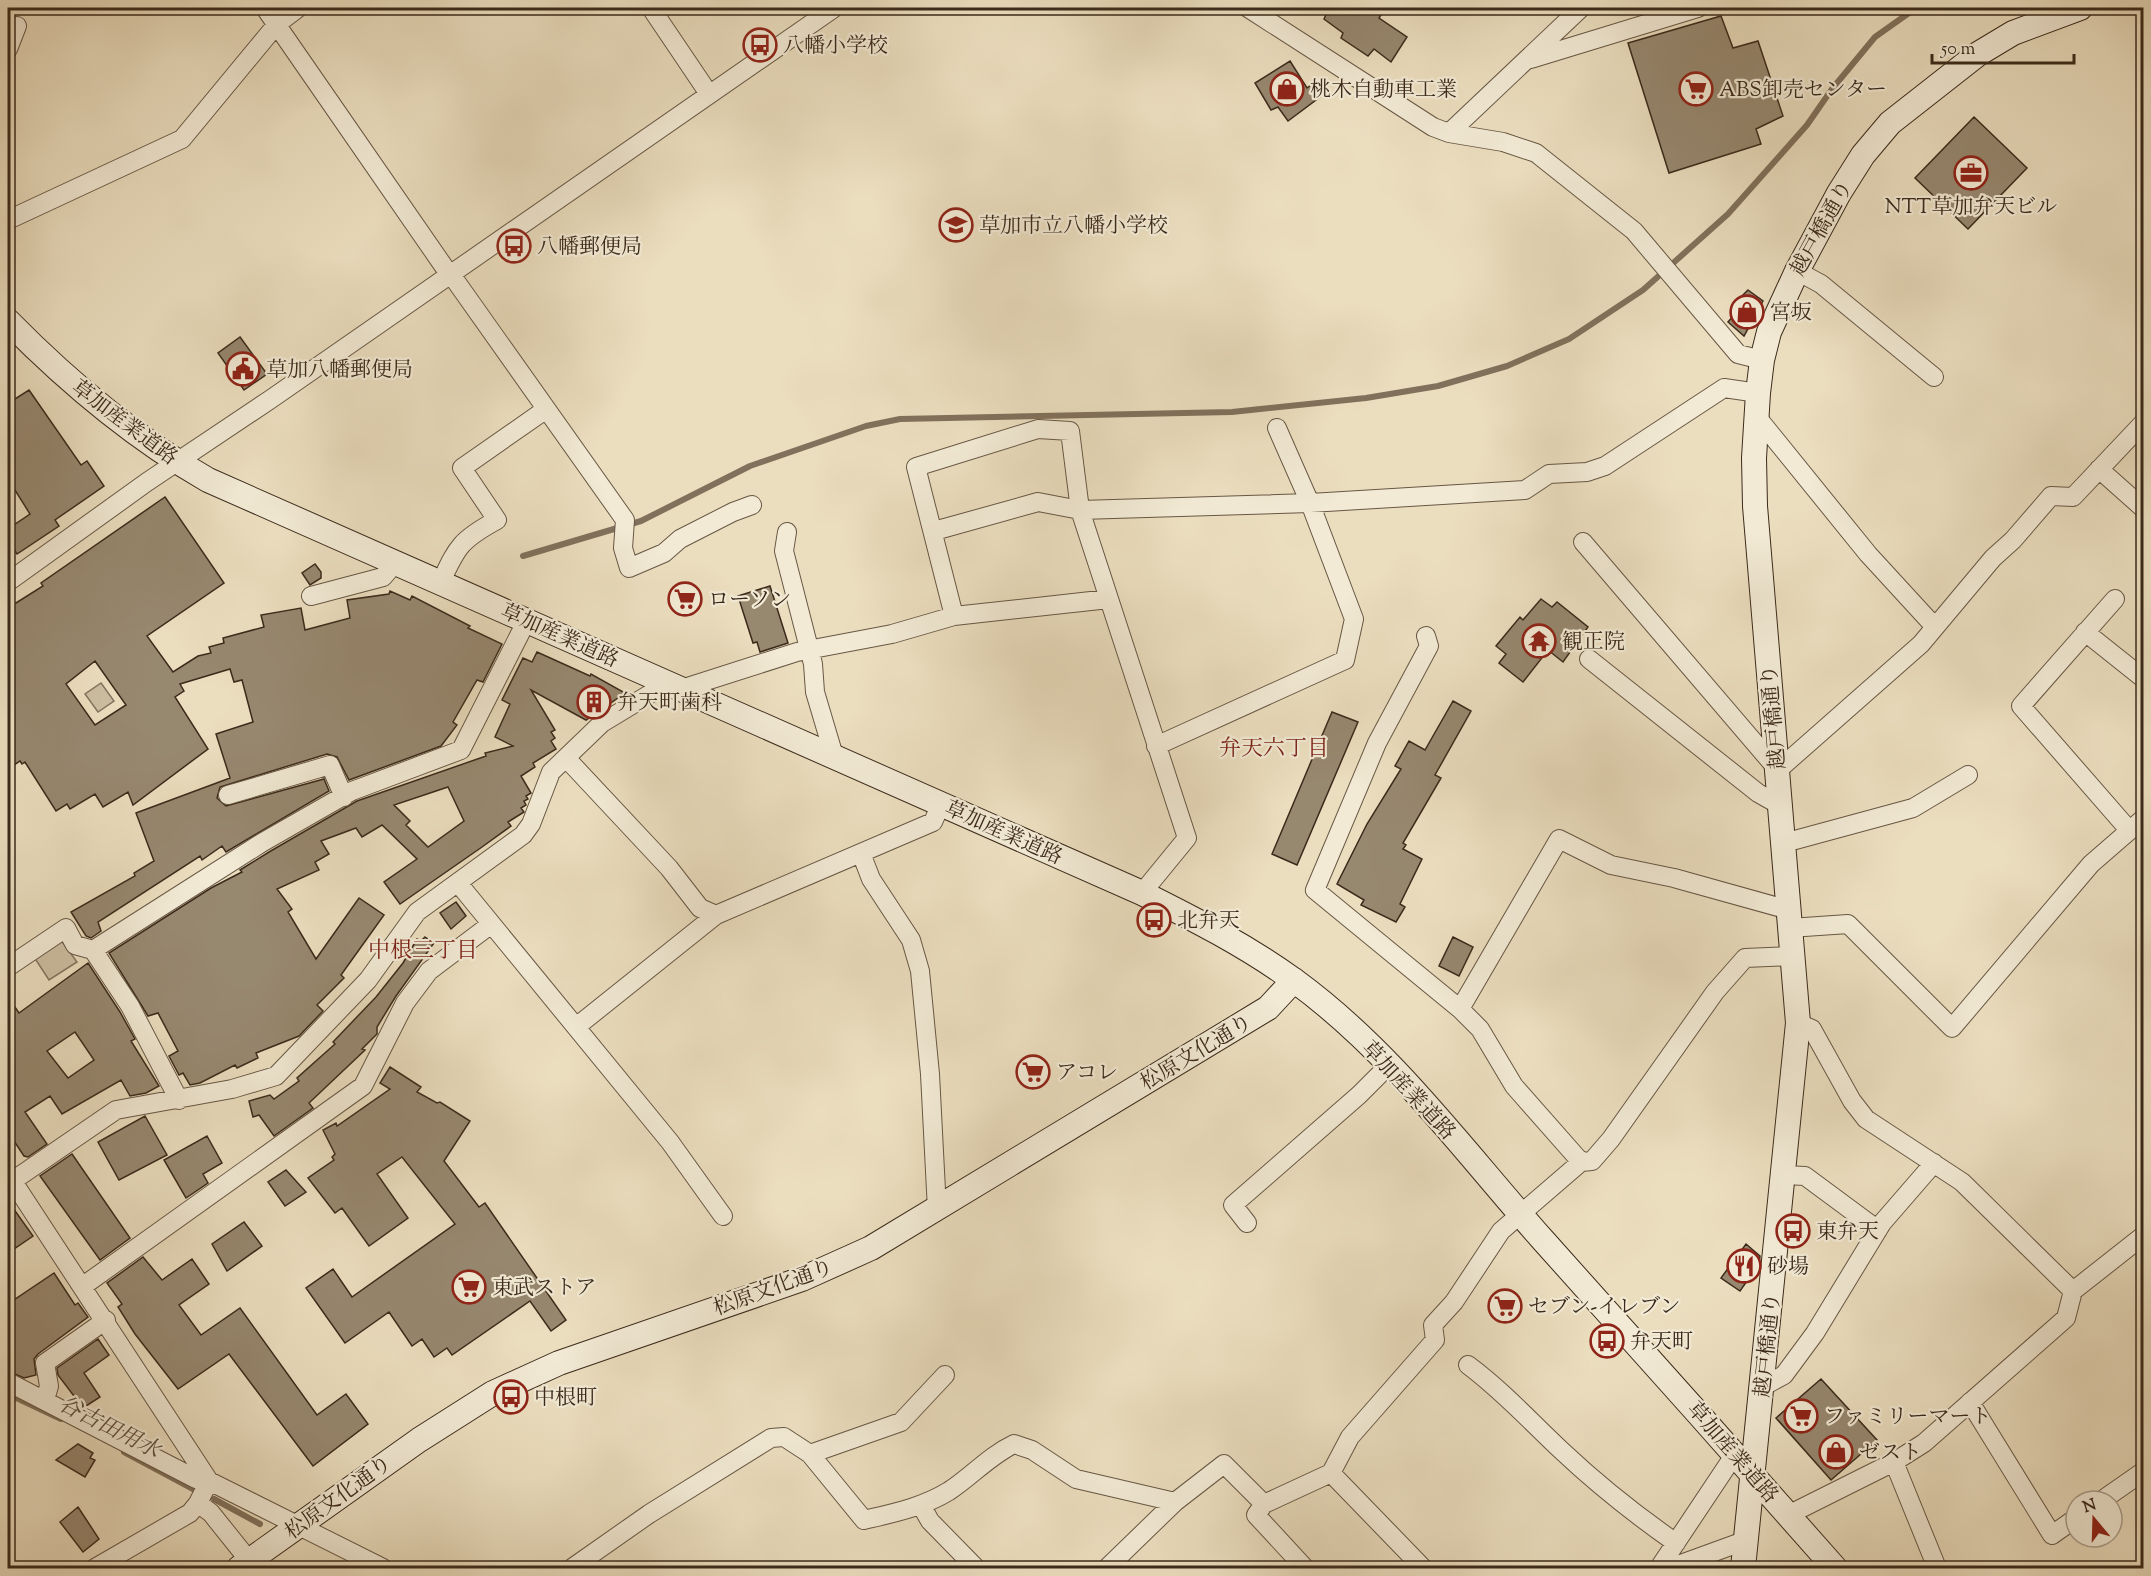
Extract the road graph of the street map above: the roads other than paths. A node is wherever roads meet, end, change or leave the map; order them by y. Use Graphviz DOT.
graph roads {
  1 [pos="265,8"];
  2 [pos="298,8"];
  3 [pos="651,8"];
  4 [pos="834,8"];
  5 [pos="1248,8"];
  6 [pos="1581,8"];
  7 [pos="1698,8"];
  8 [pos="2080,8"];
  9 [pos="277,24"];
  10 [pos="16,26"];
  11 [pos="8,50"];
  12 [pos="1526,60"];
  13 [pos="709,94"];
  14 [pos="1449,133"];
  15 [pos="8,220"];
  16 [pos="1797,272"];
  17 [pos="450,274"];
  18 [pos="8,321"];
  19 [pos="1762,360"];
  20 [pos="1934,377"];
  21 [pos="1758,393"];
  22 [pos="545,410"];
  23 [pos="1756,417"];
  24 [pos="2144,422"];
  25 [pos="1277,428"];
  26 [pos="176,462"];
  27 [pos="2099,469"];
  28 [pos="1310,503"];
  29 [pos="752,505"];
  30 [pos="2144,509"];
  31 [pos="1080,510"];
  32 [pos="934,531"];
  33 [pos="787,532"];
  34 [pos="1583,542"];
  35 [pos="396,562"];
  36 [pos="8,582"];
  37 [pos="441,582"];
  38 [pos="311,596"];
  39 [pos="1109,599"];
  40 [pos="2115,599"];
  41 [pos="954,616"];
  42 [pos="527,620"];
  43 [pos="1935,627"];
  44 [pos="2085,633"];
  45 [pos="1426,636"];
  46 [pos="809,650"];
  47 [pos="1589,659"];
  48 [pos="2144,679"];
  49 [pos="675,686"];
  50 [pos="1156,746"];
  51 [pos="834,756"];
  52 [pos="567,759"];
  53 [pos="1778,770"];
  54 [pos="1968,775"];
  55 [pos="228,795"];
  56 [pos="344,797"];
  57 [pos="941,804"];
  58 [pos="1781,806"];
  59 [pos="2144,818"];
  60 [pos="2129,830"];
  61 [pos="1784,843"];
  62 [pos="861,853"];
  63 [pos="458,883"];
  64 [pos="1142,893"];
  65 [pos="716,915"];
  66 [pos="1789,919"];
  67 [pos="490,925"];
  68 [pos="93,950"];
  69 [pos="1793,956"];
  70 [pos="8,967"];
  71 [pos="1294,980"];
  72 [pos="1460,1009"];
  73 [pos="1798,1023"];
  74 [pos="576,1027"];
  75 [pos="1388,1066"];
  76 [pos="179,1100"];
  77 [pos="1581,1162"];
  78 [pos="1934,1163"];
  79 [pos="1784,1175"];
  80 [pos="9,1180"];
  81 [pos="937,1210"];
  82 [pos="1520,1214"];
  83 [pos="723,1216"];
  84 [pos="1247,1223"];
  85 [pos="1878,1230"];
  86 [pos="2144,1235"];
  87 [pos="83,1286"];
  88 [pos="2073,1291"];
  89 [pos="106,1320"];
  90 [pos="1468,1365"];
  91 [pos="945,1375"];
  92 [pos="8,1382"];
  93 [pos="1762,1387"];
  94 [pos="45,1400"];
  95 [pos="1970,1402"];
  96 [pos="810,1454"];
  97 [pos="1735,1454"];
  98 [pos="1894,1462"];
  99 [pos="2144,1471"];
  100 [pos="1330,1473"];
  101 [pos="1753,1475"];
  102 [pos="209,1481"];
  103 [pos="2118,1489"];
  104 [pos="1175,1502"];
  105 [pos="198,1503"];
  106 [pos="1264,1504"];
  107 [pos="921,1505"];
  108 [pos="1788,1515"];
  109 [pos="2064,1526"];
  110 [pos="297,1527"];
  111 [pos="1746,1540"];
  112 [pos="1676,1543"];
  113 [pos="248,1566"];
  114 [pos="95,1569"];
  115 [pos="383,1569"];
  116 [pos="572,1569"];
  117 [pos="976,1569"];
  118 [pos="1107,1569"];
  119 [pos="1305,1569"];
  120 [pos="1424,1569"];
  121 [pos="1659,1569"];
  122 [pos="1670,1569"];
  123 [pos="1743,1569"];
  124 [pos="1835,1569"];
  125 [pos="1937,1569"];
  1 -- 9 [label="street"];
  2 -- 9 [label="street"];
  3 -- 13 [label="street"];
  4 -- 13 [label="street"];
  5 -- 14 [label="street"];
  6 -- 12 [label="street"];
  7 -- 12 [label="street"];
  8 -- 16 [label="street, 越戸橋通り"];
  9 -- 15 [label="street"];
  9 -- 17 [label="street"];
  10 -- 11 [label="street"];
  12 -- 14 [label="street"];
  13 -- 17 [label="street"];
  14 -- 19 [label="street"];
  16 -- 19 [label="street, 越戸橋通り"];
  16 -- 20 [label="street"];
  17 -- 22 [label="street"];
  17 -- 26 [label="street"];
  18 -- 26 [label="street, 草加産業道路"];
  19 -- 21 [label="street, 越戸橋通り"];
  21 -- 23 [label="street, 越戸橋通り"];
  21 -- 28 [label="street"];
  22 -- 29 [label="street"];
  22 -- 37 [label="street"];
  23 -- 43 [label="street"];
  23 -- 53 [label="street, 越戸橋通り"];
  24 -- 27 [label="street"];
  25 -- 28 [label="street"];
  26 -- 35 [label="street, 草加産業道路"];
  26 -- 36 [label="street"];
  27 -- 30 [label="street"];
  27 -- 43 [label="street"];
  28 -- 31 [label="street"];
  28 -- 50 [label="street"];
  31 -- 32 [label="street"];
  31 -- 32 [label="street"];
  31 -- 39 [label="street"];
  32 -- 41 [label="street"];
  33 -- 46 [label="street"];
  34 -- 53 [label="street"];
  35 -- 37 [label="street, 草加産業道路"];
  35 -- 38 [label="street"];
  37 -- 42 [label="street, 草加産業道路"];
  39 -- 41 [label="street"];
  39 -- 50 [label="street"];
  40 -- 44 [label="street"];
  41 -- 46 [label="street"];
  42 -- 49 [label="street, 草加産業道路"];
  42 -- 56 [label="street"];
  43 -- 53 [label="street"];
  44 -- 48 [label="street"];
  44 -- 60 [label="street"];
  45 -- 72 [label="street"];
  46 -- 49 [label="street"];
  46 -- 51 [label="street"];
  47 -- 58 [label="street"];
  49 -- 51 [label="street, 草加産業道路"];
  49 -- 52 [label="street"];
  50 -- 64 [label="street"];
  51 -- 57 [label="street, 草加産業道路"];
  52 -- 63 [label="street"];
  52 -- 65 [label="street"];
  53 -- 58 [label="street, 越戸橋通り"];
  54 -- 61 [label="street"];
  55 -- 56 [label="street"];
  56 -- 68 [label="street"];
  57 -- 62 [label="street"];
  57 -- 64 [label="street, 草加産業道路"];
  58 -- 61 [label="street, 越戸橋通り"];
  59 -- 60 [label="street"];
  60 -- 66 [label="street"];
  61 -- 66 [label="street, 越戸橋通り"];
  62 -- 65 [label="street"];
  62 -- 81 [label="street"];
  63 -- 67 [label="street"];
  63 -- 76 [label="street"];
  64 -- 71 [label="street, 草加産業道路"];
  65 -- 74 [label="street"];
  66 -- 69 [label="street, 越戸橋通り"];
  66 -- 72 [label="street"];
  67 -- 74 [label="street"];
  67 -- 87 [label="street"];
  68 -- 70 [label="street"];
  68 -- 76 [label="street"];
  69 -- 73 [label="street, 越戸橋通り"];
  69 -- 77 [label="street"];
  71 -- 75 [label="street, 草加産業道路"];
  71 -- 81 [label="street, 松原文化通り"];
  72 -- 77 [label="street"];
  73 -- 78 [label="street"];
  73 -- 79 [label="street, 越戸橋通り"];
  74 -- 83 [label="street"];
  75 -- 82 [label="street, 草加産業道路"];
  75 -- 84 [label="street"];
  76 -- 80 [label="street"];
  77 -- 82 [label="street"];
  78 -- 85 [label="street"];
  78 -- 88 [label="street"];
  79 -- 85 [label="street"];
  79 -- 93 [label="street, 越戸橋通り"];
  80 -- 87 [label="street"];
  81 -- 110 [label="street, 松原文化通り"];
  82 -- 97 [label="street, 草加産業道路"];
  82 -- 100 [label="street"];
  85 -- 93 [label="street"];
  86 -- 88 [label="street"];
  87 -- 89 [label="street"];
  88 -- 95 [label="street"];
  89 -- 94 [label="street"];
  89 -- 102 [label="street"];
  90 -- 112 [label="street"];
  91 -- 96 [label="street"];
  92 -- 94 [label="street"];
  93 -- 101 [label="street, 越戸橋通り"];
  94 -- 102 [label="street"];
  95 -- 98 [label="street"];
  95 -- 109 [label="street"];
  96 -- 107 [label="street"];
  96 -- 116 [label="street"];
  97 -- 101 [label="street, 草加産業道路"];
  97 -- 112 [label="street"];
  98 -- 108 [label="street"];
  98 -- 125 [label="street"];
  99 -- 103 [label="street"];
  100 -- 106 [label="street"];
  100 -- 120 [label="street"];
  101 -- 108 [label="street, 草加産業道路"];
  101 -- 111 [label="street, 越戸橋通り"];
  102 -- 105 [label="street"];
  102 -- 110 [label="street"];
  104 -- 106 [label="street"];
  104 -- 107 [label="street"];
  104 -- 118 [label="street"];
  105 -- 113 [label="street"];
  105 -- 114 [label="street"];
  106 -- 119 [label="street"];
  107 -- 117 [label="street"];
  108 -- 124 [label="street, 草加産業道路"];
  110 -- 113 [label="street, 松原文化通り"];
  110 -- 115 [label="street"];
  111 -- 122 [label="street"];
  111 -- 123 [label="street, 越戸橋通り"];
  112 -- 121 [label="street"];
}
